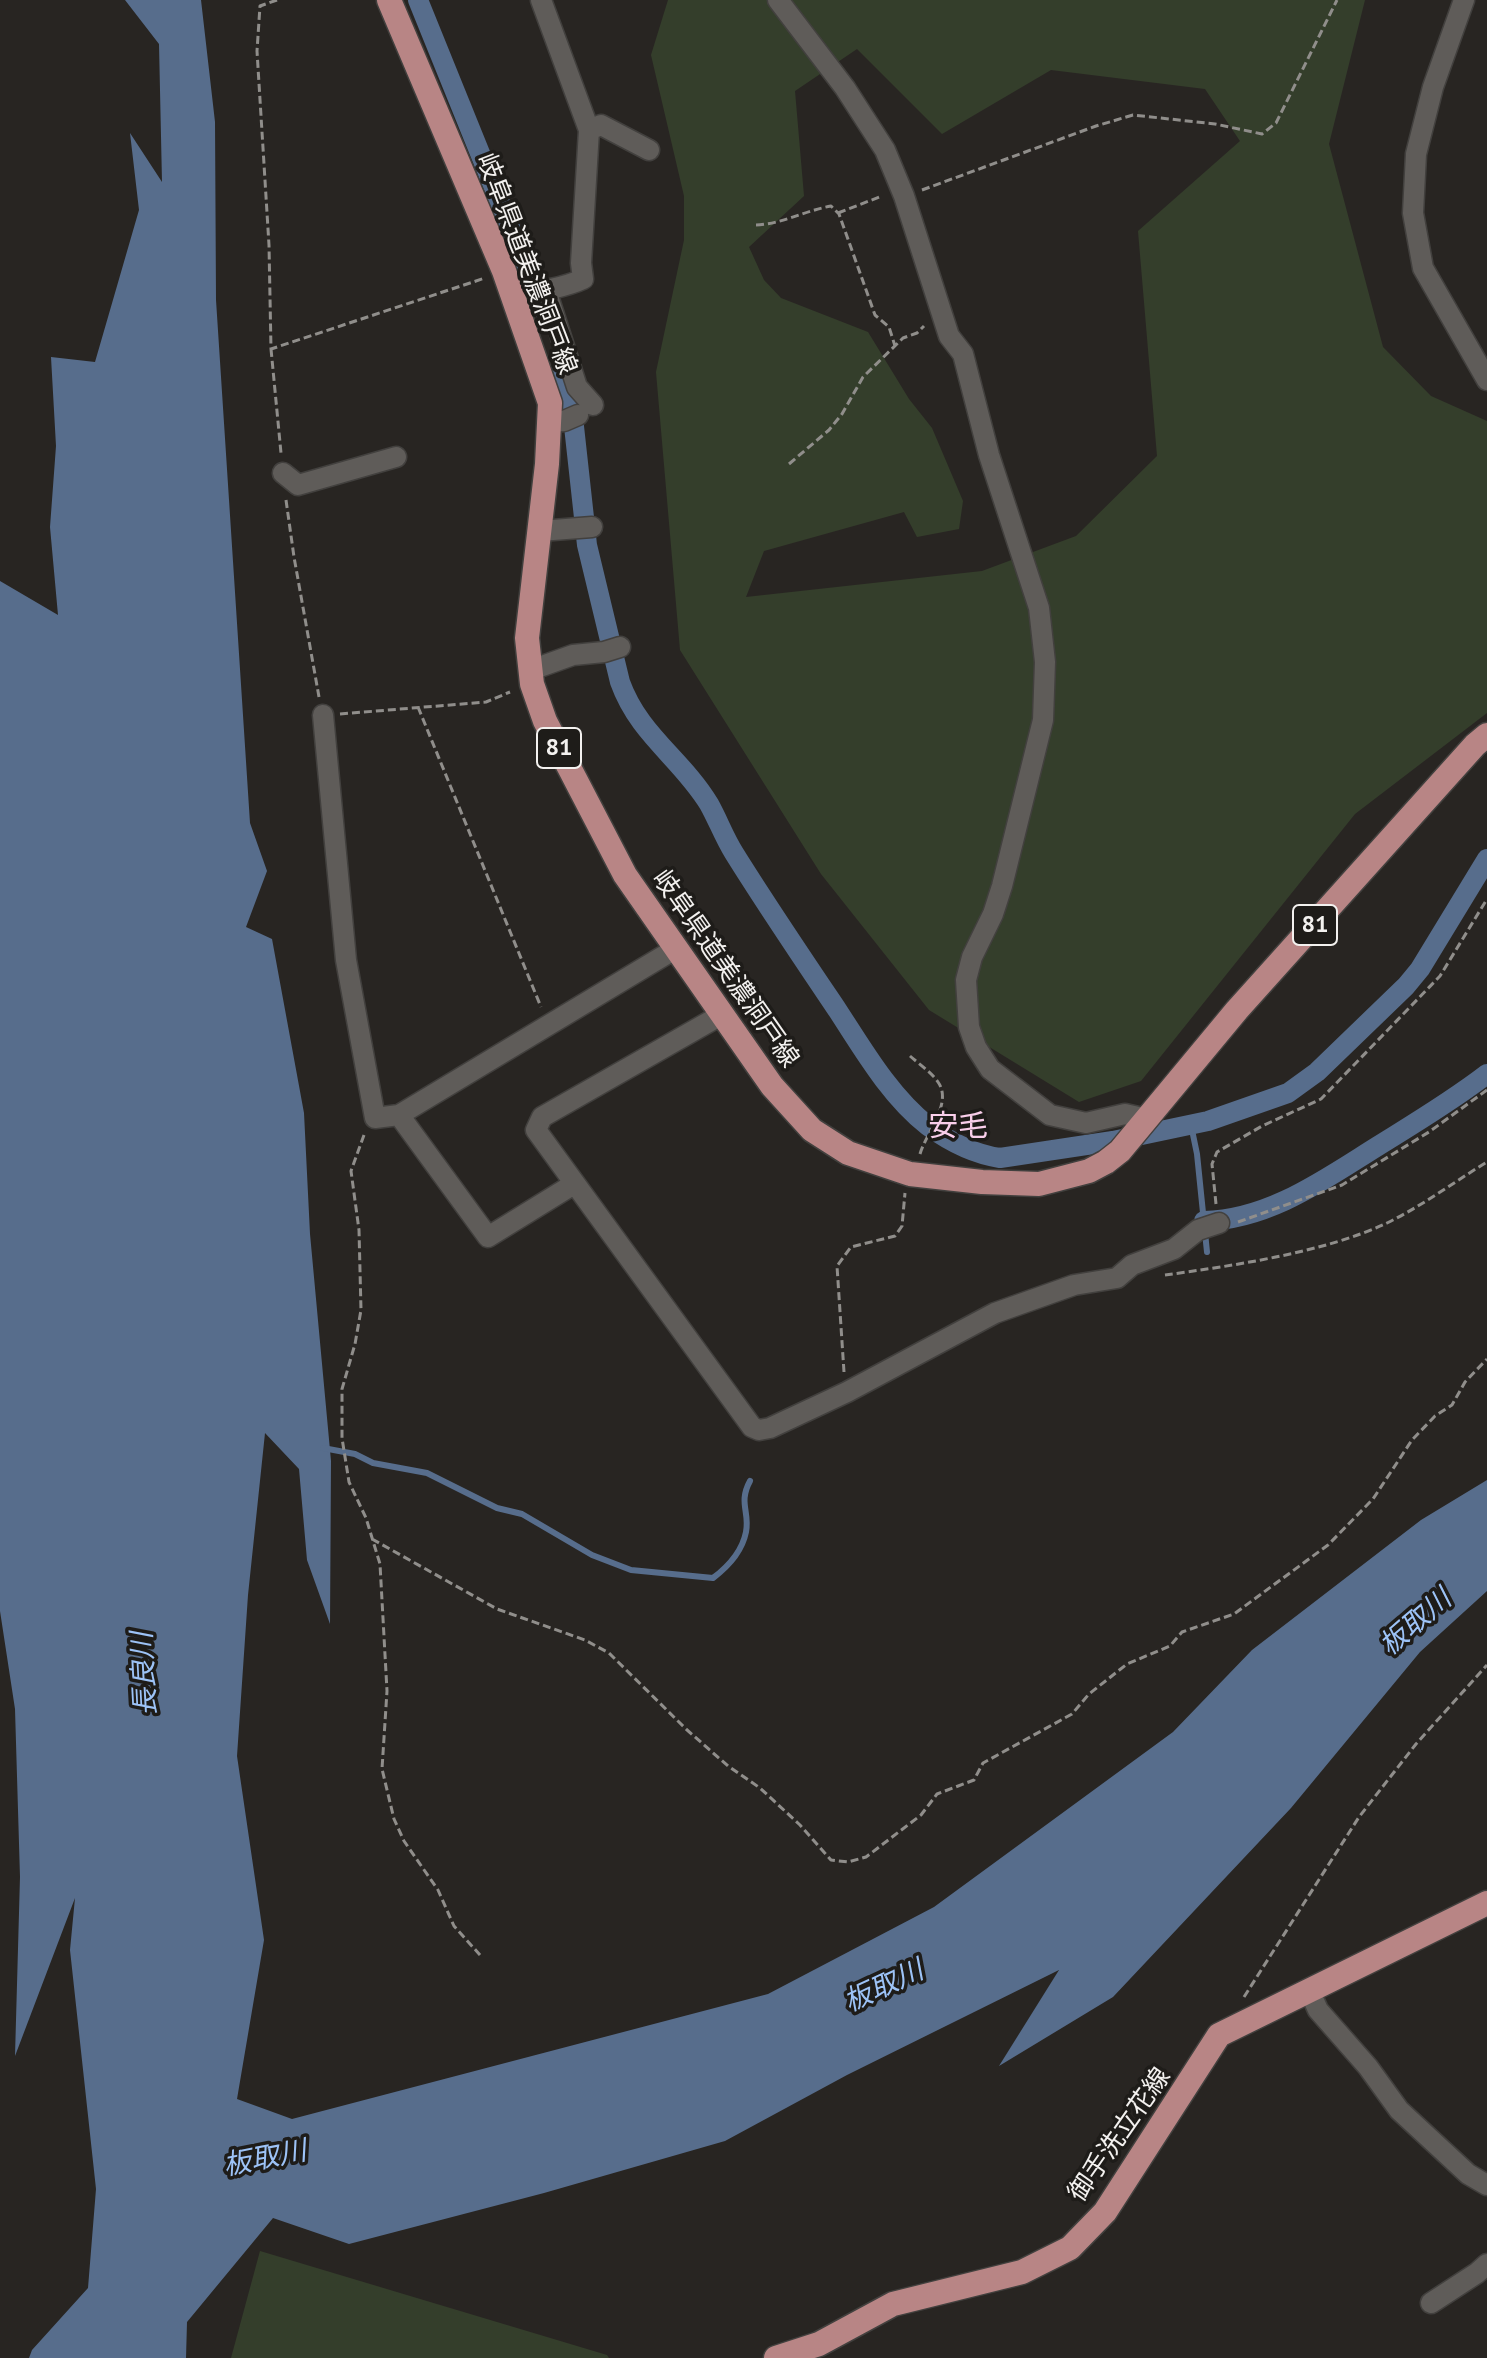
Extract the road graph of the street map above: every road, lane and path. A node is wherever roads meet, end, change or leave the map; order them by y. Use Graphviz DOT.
graph roads {
  1 [pos="277,0"];
  2 [pos="389,0"];
  3 [pos="541,0"];
  4 [pos="778,0"];
  5 [pos="1337,0"];
  6 [pos="1464,0"];
  7 [pos="589,130"];
  8 [pos="649,150"];
  9 [pos="902,193"];
  10 [pos="838,213"];
  11 [pos="756,225"];
  12 [pos="504,271"];
  13 [pos="531,295"];
  14 [pos="941,309"];
  15 [pos="895,346"];
  16 [pos="271,349"];
  17 [pos="1487,380"];
  18 [pos="571,416"];
  19 [pos="396,457"];
  20 [pos="789,464"];
  21 [pos="283,473"];
  22 [pos="584,529"];
  23 [pos="540,531"];
  24 [pos="612,650"];
  25 [pos="531,677"];
  26 [pos="418,707"];
  27 [pos="323,715"];
  28 [pos="1487,735"];
  29 [pos="1487,899"];
  30 [pos="675,949"];
  31 [pos="721,1015"];
  32 [pos="547,1026"];
  33 [pos="910,1056"];
  34 [pos="1487,1090"];
  35 [pos="399,1115"];
  36 [pos="375,1118"];
  37 [pos="1145,1123"];
  38 [pos="1487,1162"];
  39 [pos="912,1174"];
  40 [pos="574,1184"];
  41 [pos="1219,1223"];
  42 [pos="1154,1277"];
  43 [pos="1487,1359"];
  44 [pos="847,1392"];
  45 [pos="372,1539"];
  46 [pos="1487,1665"];
  47 [pos="1487,1903"];
  48 [pos="480,1955"];
  49 [pos="1310,1992"];
  50 [pos="1243,1998"];
  51 [pos="1487,2185"];
  52 [pos="1487,2264"];
  53 [pos="1431,2303"];
  54 [pos="776,2358"];
  1 -- 16 [label="path"];
  2 -- 12 [label="main road, 岐阜県道美濃洞戸線 / 81"];
  3 -- 7 [label="street"];
  4 -- 9 [label="street"];
  5 -- 9 [label="path"];
  6 -- 17 [label="street"];
  7 -- 8 [label="street"];
  7 -- 13 [label="street"];
  9 -- 10 [label="path"];
  9 -- 14 [label="street"];
  10 -- 11 [label="path"];
  10 -- 15 [label="path"];
  12 -- 13 [label="main road, 岐阜県道美濃洞戸線 / 81"];
  12 -- 16 [label="path"];
  13 -- 18 [label="street"];
  13 -- 18 [label="main road, 岐阜県道美濃洞戸線 / 81"];
  14 -- 15 [label="path"];
  14 -- 37 [label="street"];
  15 -- 20 [label="path"];
  16 -- 21 [label="path"];
  18 -- 23 [label="main road, 岐阜県道美濃洞戸線 / 81"];
  19 -- 21 [label="street"];
  21 -- 27 [label="path"];
  22 -- 23 [label="street"];
  23 -- 25 [label="main road, 岐阜県道美濃洞戸線 / 81"];
  24 -- 25 [label="street"];
  25 -- 26 [label="path"];
  25 -- 30 [label="main road, 岐阜県道美濃洞戸線 / 81"];
  26 -- 27 [label="path"];
  26 -- 32 [label="path"];
  27 -- 36 [label="street"];
  28 -- 37 [label="main road, 岐阜県道美濃洞戸線 / 81"];
  29 -- 41 [label="path"];
  30 -- 31 [label="main road, 岐阜県道美濃洞戸線 / 81"];
  30 -- 32 [label="street"];
  31 -- 39 [label="main road, 岐阜県道美濃洞戸線 / 81"];
  31 -- 40 [label="street"];
  32 -- 35 [label="street"];
  33 -- 39 [label="path"];
  34 -- 41 [label="path"];
  35 -- 36 [label="street"];
  35 -- 40 [label="street"];
  36 -- 45 [label="path"];
  37 -- 39 [label="main road, 岐阜県道美濃洞戸線 / 81"];
  38 -- 42 [label="path"];
  39 -- 44 [label="path"];
  40 -- 44 [label="street"];
  41 -- 44 [label="street"];
  43 -- 45 [label="path"];
  45 -- 48 [label="path"];
  46 -- 50 [label="path"];
  47 -- 49 [label="main road, 御手洗立花線"];
  49 -- 51 [label="street"];
  49 -- 54 [label="main road, 御手洗立花線"];
  52 -- 53 [label="street"];
}
